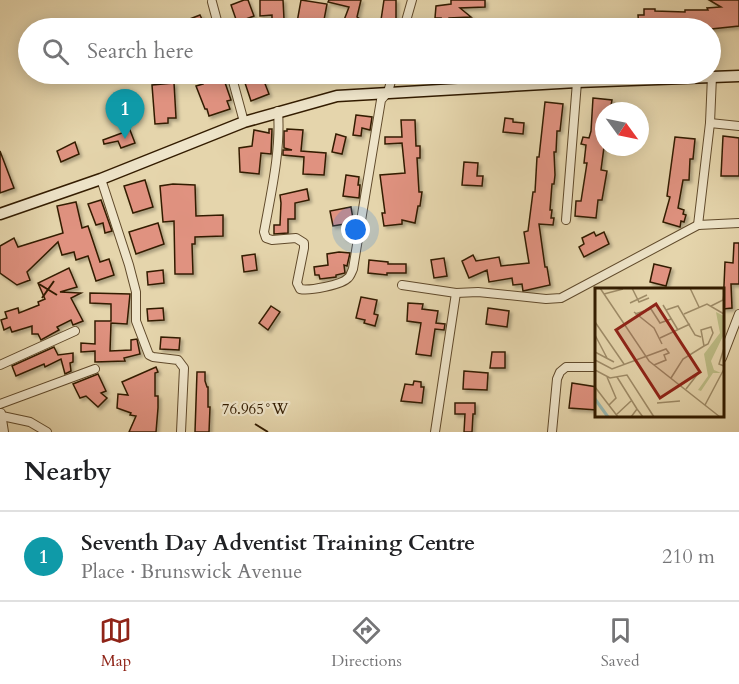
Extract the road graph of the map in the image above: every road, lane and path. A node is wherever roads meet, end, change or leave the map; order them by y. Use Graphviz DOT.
graph roads {
  1 [pos="412,0"];
  2 [pos="212,2"];
  3 [pos="216,18"];
  4 [pos="407,18"];
  5 [pos="721,76"];
  6 [pos="739,76"];
  7 [pos="234,84"];
  8 [pos="390,84"];
  9 [pos="539,84"];
  10 [pos="577,84"];
  11 [pos="712,84"];
  12 [pos="388,92"];
  13 [pos="278,111"];
  14 [pos="244,122"];
  15 [pos="710,123"];
  16 [pos="739,126"];
  17 [pos="101,179"];
  18 [pos="0,214"];
  19 [pos="566,220"];
  20 [pos="739,223"];
  21 [pos="698,225"];
  22 [pos="402,285"];
  23 [pos="456,293"];
  24 [pos="739,314"];
  25 [pos="75,331"];
  26 [pos="724,355"];
  27 [pos="0,365"];
  28 [pos="595,367"];
  29 [pos="95,369"];
  30 [pos="0,404"];
  31 [pos="1,413"];
  32 [pos="4,432"];
  33 [pos="47,432"];
  34 [pos="182,432"];
  35 [pos="435,432"];
  36 [pos="552,432"];
  1 -- 4 [label="street"];
  2 -- 3 [label="street"];
  5 -- 6 [label="main road"];
  7 -- 14 [label="street"];
  8 -- 12 [label="street"];
  9 -- 12 [label="main road"];
  10 -- 19 [label="street"];
  11 -- 15 [label="street"];
  12 -- 13 [label="main road"];
  12 -- 13 [label="street"];
  13 -- 14 [label="main road"];
  14 -- 17 [label="main road"];
  15 -- 16 [label="street"];
  15 -- 21 [label="street"];
  17 -- 18 [label="main road"];
  17 -- 34 [label="street"];
  20 -- 21 [label="street"];
  21 -- 23 [label="street"];
  22 -- 23 [label="street"];
  23 -- 35 [label="street"];
  24 -- 26 [label="street"];
  25 -- 27 [label="street"];
  28 -- 36 [label="street"];
  29 -- 30 [label="street"];
  31 -- 32 [label="street"];
  31 -- 33 [label="street"];
}
